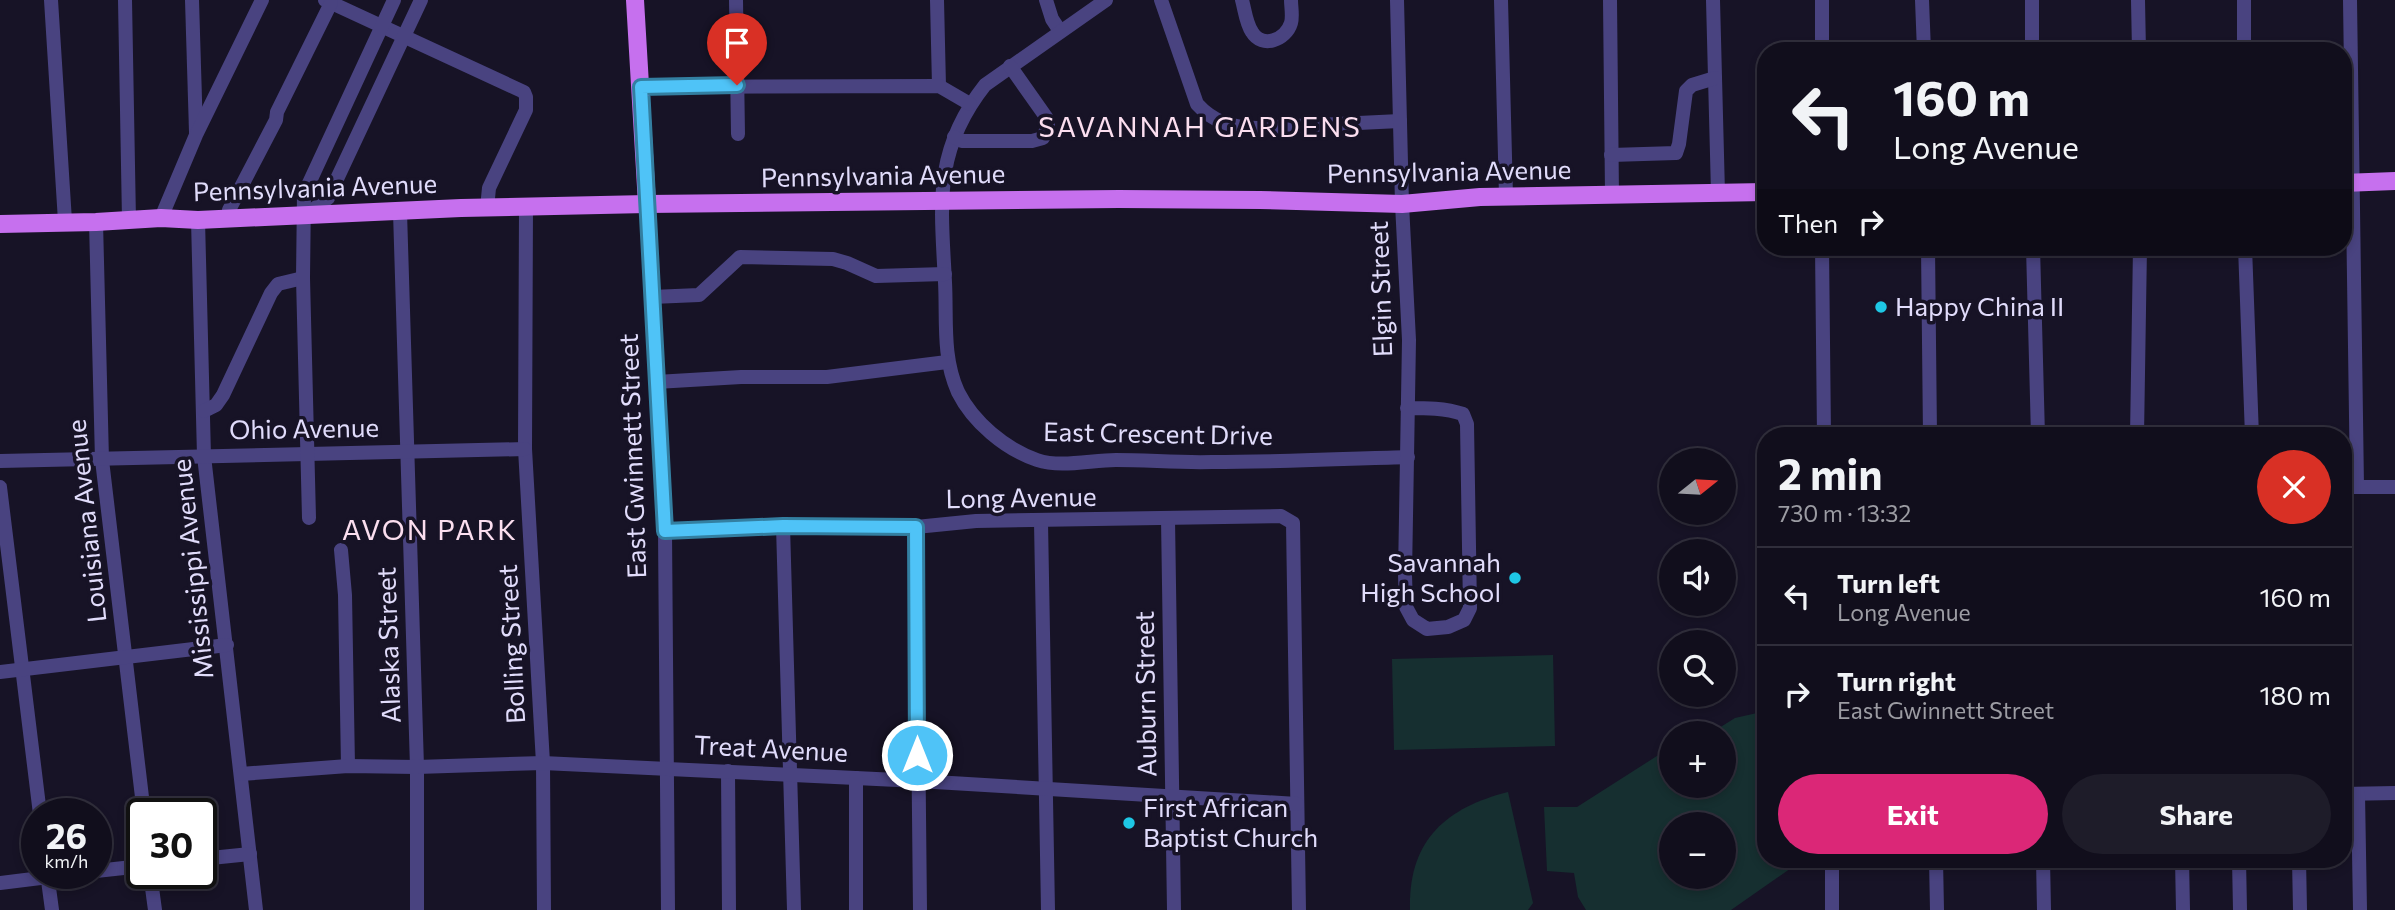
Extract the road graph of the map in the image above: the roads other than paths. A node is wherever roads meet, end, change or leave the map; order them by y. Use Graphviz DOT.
graph roads {
  1 [pos="51,0"];
  2 [pos="125,0"];
  3 [pos="192,0"];
  4 [pos="262,0"];
  5 [pos="394,0"];
  6 [pos="421,0"];
  7 [pos="635,0"];
  8 [pos="736,0"];
  9 [pos="937,0"];
  10 [pos="1046,0"];
  11 [pos="1106,0"];
  12 [pos="1161,0"];
  13 [pos="1242,0"];
  14 [pos="1291,0"];
  15 [pos="1397,0"];
  16 [pos="1501,0"];
  17 [pos="1610,0"];
  18 [pos="1713,0"];
  19 [pos="1822,0"];
  20 [pos="1922,0"];
  21 [pos="2032,0"];
  22 [pos="2138,0"];
  23 [pos="2244,0"];
  24 [pos="2350,0"];
  25 [pos="328,1"];
  26 [pos="382,26"];
  27 [pos="1060,31"];
  28 [pos="404,36"];
  29 [pos="1822,42"];
  30 [pos="1924,42"];
  31 [pos="2032,42"];
  32 [pos="2139,42"];
  33 [pos="2244,42"];
  34 [pos="2350,42"];
  35 [pos="1010,65"];
  36 [pos="1715,78"];
  37 [pos="737,85"];
  38 [pos="939,86"];
  39 [pos="641,87"];
  40 [pos="970,104"];
  41 [pos="1400,121"];
  42 [pos="738,134"];
  43 [pos="196,135"];
  44 [pos="954,137"];
  45 [pos="1611,155"];
  46 [pos="2395,181"];
  47 [pos="2352,183"];
  48 [pos="1757,192"];
  49 [pos="1718,193"];
  50 [pos="1612,195"];
  51 [pos="1506,196"];
  52 [pos="941,202"];
  53 [pos="647,204"];
  54 [pos="1402,204"];
  55 [pos="526,207"];
  56 [pos="487,208"];
  57 [pos="400,212"];
  58 [pos="303,216"];
  59 [pos="161,218"];
  60 [pos="232,219"];
  61 [pos="129,220"];
  62 [pos="198,220"];
  63 [pos="65,221"];
  64 [pos="96,222"];
  65 [pos="0,224"];
  66 [pos="1822,256"];
  67 [pos="1928,256"];
  68 [pos="2033,256"];
  69 [pos="2140,256"];
  70 [pos="2245,256"];
  71 [pos="2348,256"];
  72 [pos="945,274"];
  73 [pos="303,278"];
  74 [pos="652,297"];
  75 [pos="947,362"];
  76 [pos="656,382"];
  77 [pos="1407,408"];
  78 [pos="204,411"];
  79 [pos="1824,427"];
  80 [pos="1930,427"];
  81 [pos="2038,427"];
  82 [pos="2137,427"];
  83 [pos="2252,427"];
  84 [pos="2350,427"];
  85 [pos="525,449"];
  86 [pos="307,453"];
  87 [pos="408,453"];
  88 [pos="204,456"];
  89 [pos="1408,457"];
  90 [pos="102,460"];
  91 [pos="0,461"];
  92 [pos="2352,486"];
  93 [pos="0,487"];
  94 [pos="2395,487"];
  95 [pos="309,518"];
  96 [pos="1168,519"];
  97 [pos="1041,522"];
  98 [pos="783,526"];
  99 [pos="916,527"];
  100 [pos="665,531"];
  101 [pos="341,550"];
  102 [pos="227,645"];
  103 [pos="126,657"];
  104 [pos="22,670"];
  105 [pos="0,672"];
  106 [pos="543,763"];
  107 [pos="348,766"];
  108 [pos="417,767"];
  109 [pos="665,768"];
  110 [pos="728,771"];
  111 [pos="242,774"];
  112 [pos="790,775"];
  113 [pos="856,778"];
  114 [pos="918,781"];
  115 [pos="1045,789"];
  116 [pos="2395,793"];
  117 [pos="2352,794"];
  118 [pos="2358,794"];
  119 [pos="1172,797"];
  120 [pos="38,798"];
  121 [pos="142,798"];
  122 [pos="1297,804"];
  123 [pos="250,854"];
  124 [pos="217,857"];
  125 [pos="1832,868"];
  126 [pos="1936,868"];
  127 [pos="2043,868"];
  128 [pos="2182,868"];
  129 [pos="2239,868"];
  130 [pos="2299,868"];
  131 [pos="21,879"];
  132 [pos="0,883"];
  133 [pos="49,889"];
  134 [pos="152,889"];
  135 [pos="52,910"];
  136 [pos="155,910"];
  137 [pos="256,910"];
  138 [pos="417,910"];
  139 [pos="544,910"];
  140 [pos="668,910"];
  141 [pos="729,910"];
  142 [pos="794,910"];
  143 [pos="856,910"];
  144 [pos="920,910"];
  145 [pos="1048,910"];
  146 [pos="1174,910"];
  147 [pos="1299,910"];
  148 [pos="1832,910"];
  149 [pos="1937,910"];
  150 [pos="2044,910"];
  151 [pos="2183,910"];
  152 [pos="2240,910"];
  153 [pos="2300,910"];
  154 [pos="2360,910"];
  1 -- 63 [label="street"];
  2 -- 61 [label="street"];
  3 -- 43 [label="street"];
  4 -- 43 [label="street"];
  5 -- 26 [label="street"];
  6 -- 28 [label="street"];
  7 -- 39 [label="main road, East Gwinnett Street"];
  8 -- 37 [label="street"];
  9 -- 38 [label="street"];
  10 -- 27 [label="street"];
  11 -- 27 [label="street, East Crescent Drive"];
  12 -- 41 [label="street"];
  13 -- 14 [label="street"];
  15 -- 41 [label="street, Elgin Street"];
  16 -- 51 [label="street"];
  17 -- 45 [label="street"];
  18 -- 36 [label="street"];
  19 -- 29 [label="street"];
  20 -- 30 [label="street"];
  21 -- 31 [label="street"];
  22 -- 32 [label="street"];
  23 -- 33 [label="street"];
  24 -- 34 [label="street"];
  25 -- 26 [label="street"];
  25 -- 60 [label="street"];
  26 -- 28 [label="street"];
  26 -- 58 [label="street"];
  27 -- 35 [label="street, East Crescent Drive"];
  28 -- 56 [label="street"];
  28 -- 58 [label="street"];
  35 -- 40 [label="street, East Crescent Drive"];
  35 -- 44 [label="street"];
  36 -- 45 [label="street"];
  36 -- 49 [label="street"];
  37 -- 38 [label="street"];
  37 -- 39 [label="street"];
  37 -- 42 [label="street"];
  38 -- 40 [label="street"];
  39 -- 53 [label="main road, East Gwinnett Street"];
  40 -- 44 [label="street, East Crescent Drive"];
  41 -- 54 [label="street, Elgin Street"];
  43 -- 59 [label="street"];
  44 -- 52 [label="street, East Crescent Drive"];
  45 -- 50 [label="street"];
  46 -- 47 [label="main road"];
  48 -- 49 [label="main road, Pennsylvania Avenue"];
  49 -- 50 [label="main road, Pennsylvania Avenue"];
  50 -- 51 [label="main road, Pennsylvania Avenue"];
  51 -- 54 [label="main road, Pennsylvania Avenue"];
  52 -- 53 [label="main road, Pennsylvania Avenue"];
  52 -- 54 [label="main road, Pennsylvania Avenue"];
  52 -- 72 [label="street, East Crescent Drive"];
  53 -- 55 [label="main road, Pennsylvania Avenue"];
  53 -- 74 [label="street, East Gwinnett Street"];
  54 -- 77 [label="street, Elgin Street"];
  55 -- 56 [label="main road, Pennsylvania Avenue"];
  55 -- 85 [label="street, Bolling Street"];
  56 -- 57 [label="main road, Pennsylvania Avenue"];
  57 -- 58 [label="main road, Pennsylvania Avenue"];
  57 -- 87 [label="street, Alaska Street"];
  58 -- 60 [label="main road, Pennsylvania Avenue"];
  58 -- 73 [label="street"];
  59 -- 61 [label="main road, Pennsylvania Avenue"];
  59 -- 62 [label="main road, Pennsylvania Avenue"];
  60 -- 62 [label="main road, Pennsylvania Avenue"];
  61 -- 64 [label="main road, Pennsylvania Avenue"];
  62 -- 78 [label="street, Mississippi Avenue"];
  63 -- 64 [label="main road, Pennsylvania Avenue"];
  63 -- 65 [label="main road, Pennsylvania Avenue"];
  64 -- 90 [label="street, Louisiana Avenue"];
  66 -- 79 [label="street"];
  67 -- 80 [label="street"];
  68 -- 81 [label="street"];
  69 -- 82 [label="street"];
  70 -- 83 [label="street"];
  71 -- 84 [label="street"];
  72 -- 74 [label="street"];
  72 -- 75 [label="street, East Crescent Drive"];
  73 -- 78 [label="street"];
  73 -- 86 [label="street"];
  74 -- 76 [label="street, East Gwinnett Street"];
  75 -- 76 [label="street"];
  75 -- 89 [label="street, East Crescent Drive"];
  76 -- 100 [label="street, East Gwinnett Street"];
  77 -- 89 [label="street, Elgin Street"];
  77 -- 89 [label="street, Elgin Street"];
  78 -- 88 [label="street, Mississippi Avenue"];
  85 -- 87 [label="street, Ohio Avenue"];
  85 -- 106 [label="street, Bolling Street"];
  86 -- 87 [label="street, Ohio Avenue"];
  86 -- 88 [label="street, Ohio Avenue"];
  86 -- 95 [label="street"];
  87 -- 108 [label="street, Alaska Street"];
  88 -- 90 [label="street, Ohio Avenue"];
  88 -- 102 [label="street, Mississippi Avenue"];
  90 -- 91 [label="street, Ohio Avenue"];
  90 -- 103 [label="street, Louisiana Avenue"];
  92 -- 94 [label="street"];
  93 -- 104 [label="street"];
  96 -- 97 [label="street, Long Avenue"];
  96 -- 119 [label="street, Auburn Street"];
  96 -- 122 [label="street, Long Avenue"];
  97 -- 99 [label="street, Long Avenue"];
  97 -- 115 [label="street"];
  98 -- 99 [label="street, Long Avenue"];
  98 -- 100 [label="street, Long Avenue"];
  98 -- 112 [label="street"];
  99 -- 114 [label="street"];
  100 -- 109 [label="street, East Gwinnett Street"];
  101 -- 107 [label="street"];
  102 -- 103 [label="street"];
  102 -- 111 [label="street, Mississippi Avenue"];
  103 -- 104 [label="street"];
  103 -- 121 [label="street, Louisiana Avenue"];
  104 -- 105 [label="street"];
  104 -- 120 [label="street"];
  106 -- 108 [label="street, Treat Avenue"];
  106 -- 109 [label="street, Treat Avenue"];
  106 -- 139 [label="street, Bolling Street"];
  107 -- 108 [label="street, Treat Avenue"];
  107 -- 111 [label="street, Treat Avenue"];
  108 -- 138 [label="street, Alaska Street"];
  109 -- 110 [label="street, Treat Avenue"];
  109 -- 140 [label="street, East Gwinnett Street"];
  110 -- 112 [label="street, Treat Avenue"];
  110 -- 141 [label="street"];
  111 -- 123 [label="street, Mississippi Avenue"];
  112 -- 113 [label="street, Treat Avenue"];
  112 -- 142 [label="street"];
  113 -- 114 [label="street, Treat Avenue"];
  113 -- 143 [label="street"];
  114 -- 115 [label="street, Treat Avenue"];
  114 -- 144 [label="street"];
  115 -- 119 [label="street, Treat Avenue"];
  115 -- 145 [label="street"];
  116 -- 118 [label="street"];
  117 -- 118 [label="street"];
  118 -- 154 [label="street"];
  119 -- 122 [label="street, Treat Avenue"];
  119 -- 146 [label="street, Auburn Street"];
  122 -- 147 [label="street"];
  123 -- 124 [label="street"];
  123 -- 137 [label="street, Mississippi Avenue"];
  125 -- 148 [label="street"];
  126 -- 149 [label="street"];
  127 -- 150 [label="street"];
  128 -- 151 [label="street"];
  129 -- 152 [label="street"];
  130 -- 153 [label="street"];
  131 -- 132 [label="street"];
  133 -- 135 [label="street"];
  134 -- 136 [label="street"];
}
